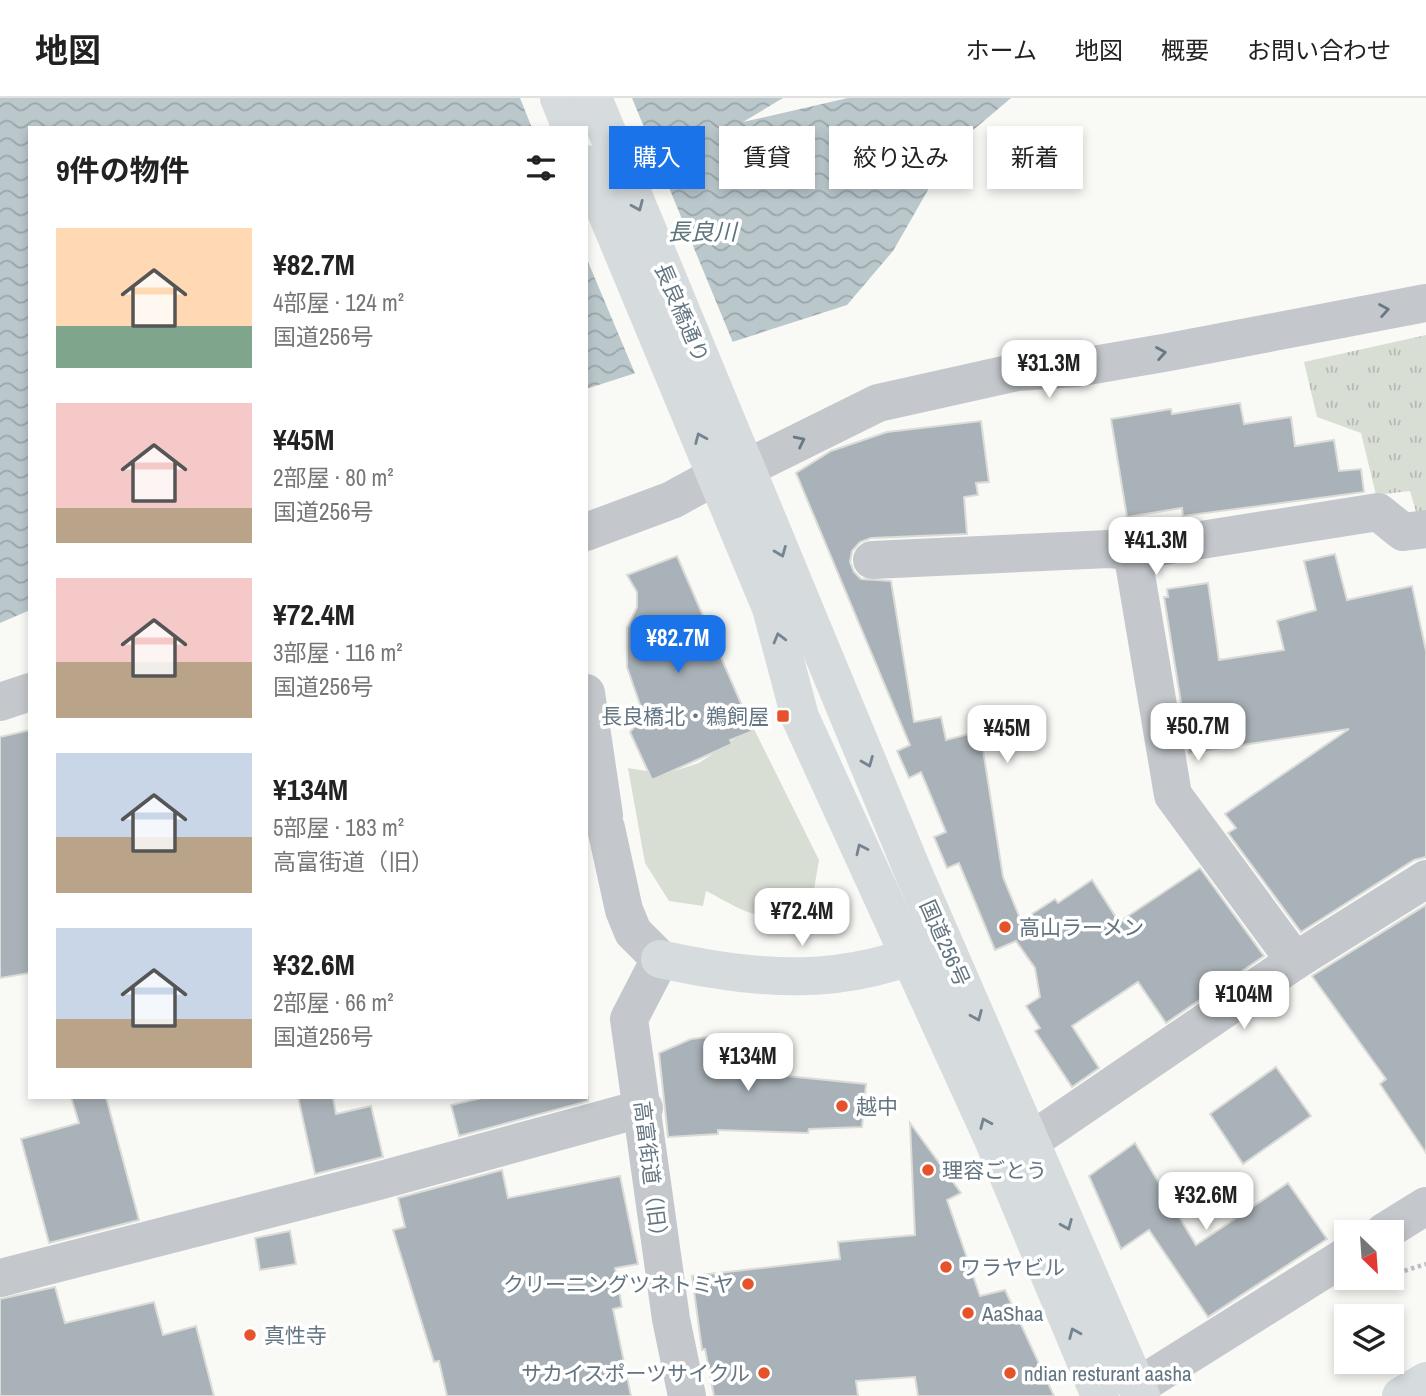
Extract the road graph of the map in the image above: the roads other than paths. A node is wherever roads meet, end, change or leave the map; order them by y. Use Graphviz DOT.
graph roads {
  1 [pos="559,98"];
  2 [pos="593,98"];
  3 [pos="570,126"];
  4 [pos="588,168"];
  5 [pos="1426,303"];
  6 [pos="741,495"];
  7 [pos="588,531"];
  8 [pos="1419,540"];
  9 [pos="1132,551"];
  10 [pos="872,561"];
  11 [pos="28,693"];
  12 [pos="0,702"];
  13 [pos="588,706"];
  14 [pos="588,792"];
  15 [pos="606,828"];
  16 [pos="1426,879"];
  17 [pos="946,942"];
  18 [pos="911,958"];
  19 [pos="660,959"];
  20 [pos="1294,961"];
  21 [pos="644,1108"];
  22 [pos="1031,1141"];
  23 [pos="1426,1206"];
  24 [pos="1403,1220"];
  25 [pos="1334,1264"];
  26 [pos="0,1278"];
  27 [pos="1426,1381"];
  28 [pos="1139,1392"];
  29 [pos="687,1396"];
  30 [pos="1100,1396"];
  31 [pos="1401,1396"];
  1 -- 3 [label="main road"];
  2 -- 6 [label="main road, 長良橋通り, one-way"];
  6 -- 4 [label="main road, 長良橋通り, one-way"];
  7 -- 5 [label="street, one-way"];
  6 -- 17 [label="main road, 国道256号, one-way"];
  18 -- 6 [label="main road, 国道256号, one-way"];
  8 -- 9 [label="street"];
  9 -- 10 [label="street"];
  9 -- 20 [label="street"];
  11 -- 12 [label="street"];
  13 -- 15 [label="street"];
  14 -- 15 [label="street"];
  15 -- 19 [label="street"];
  16 -- 20 [label="street"];
  17 -- 18 [label="main road"];
  17 -- 22 [label="main road, 国道256号, one-way"];
  18 -- 19 [label="main road"];
  30 -- 18 [label="main road, 国道256号, one-way"];
  19 -- 21 [label="street, 高富街道（旧）"];
  20 -- 22 [label="street"];
  21 -- 26 [label="street"];
  21 -- 29 [label="street, 高富街道（旧）"];
  22 -- 28 [label="main road, 国道256号, one-way"];
  23 -- 24 [label="street"];
  25 -- 28 [label="street"];
  27 -- 31 [label="main road"];
}
